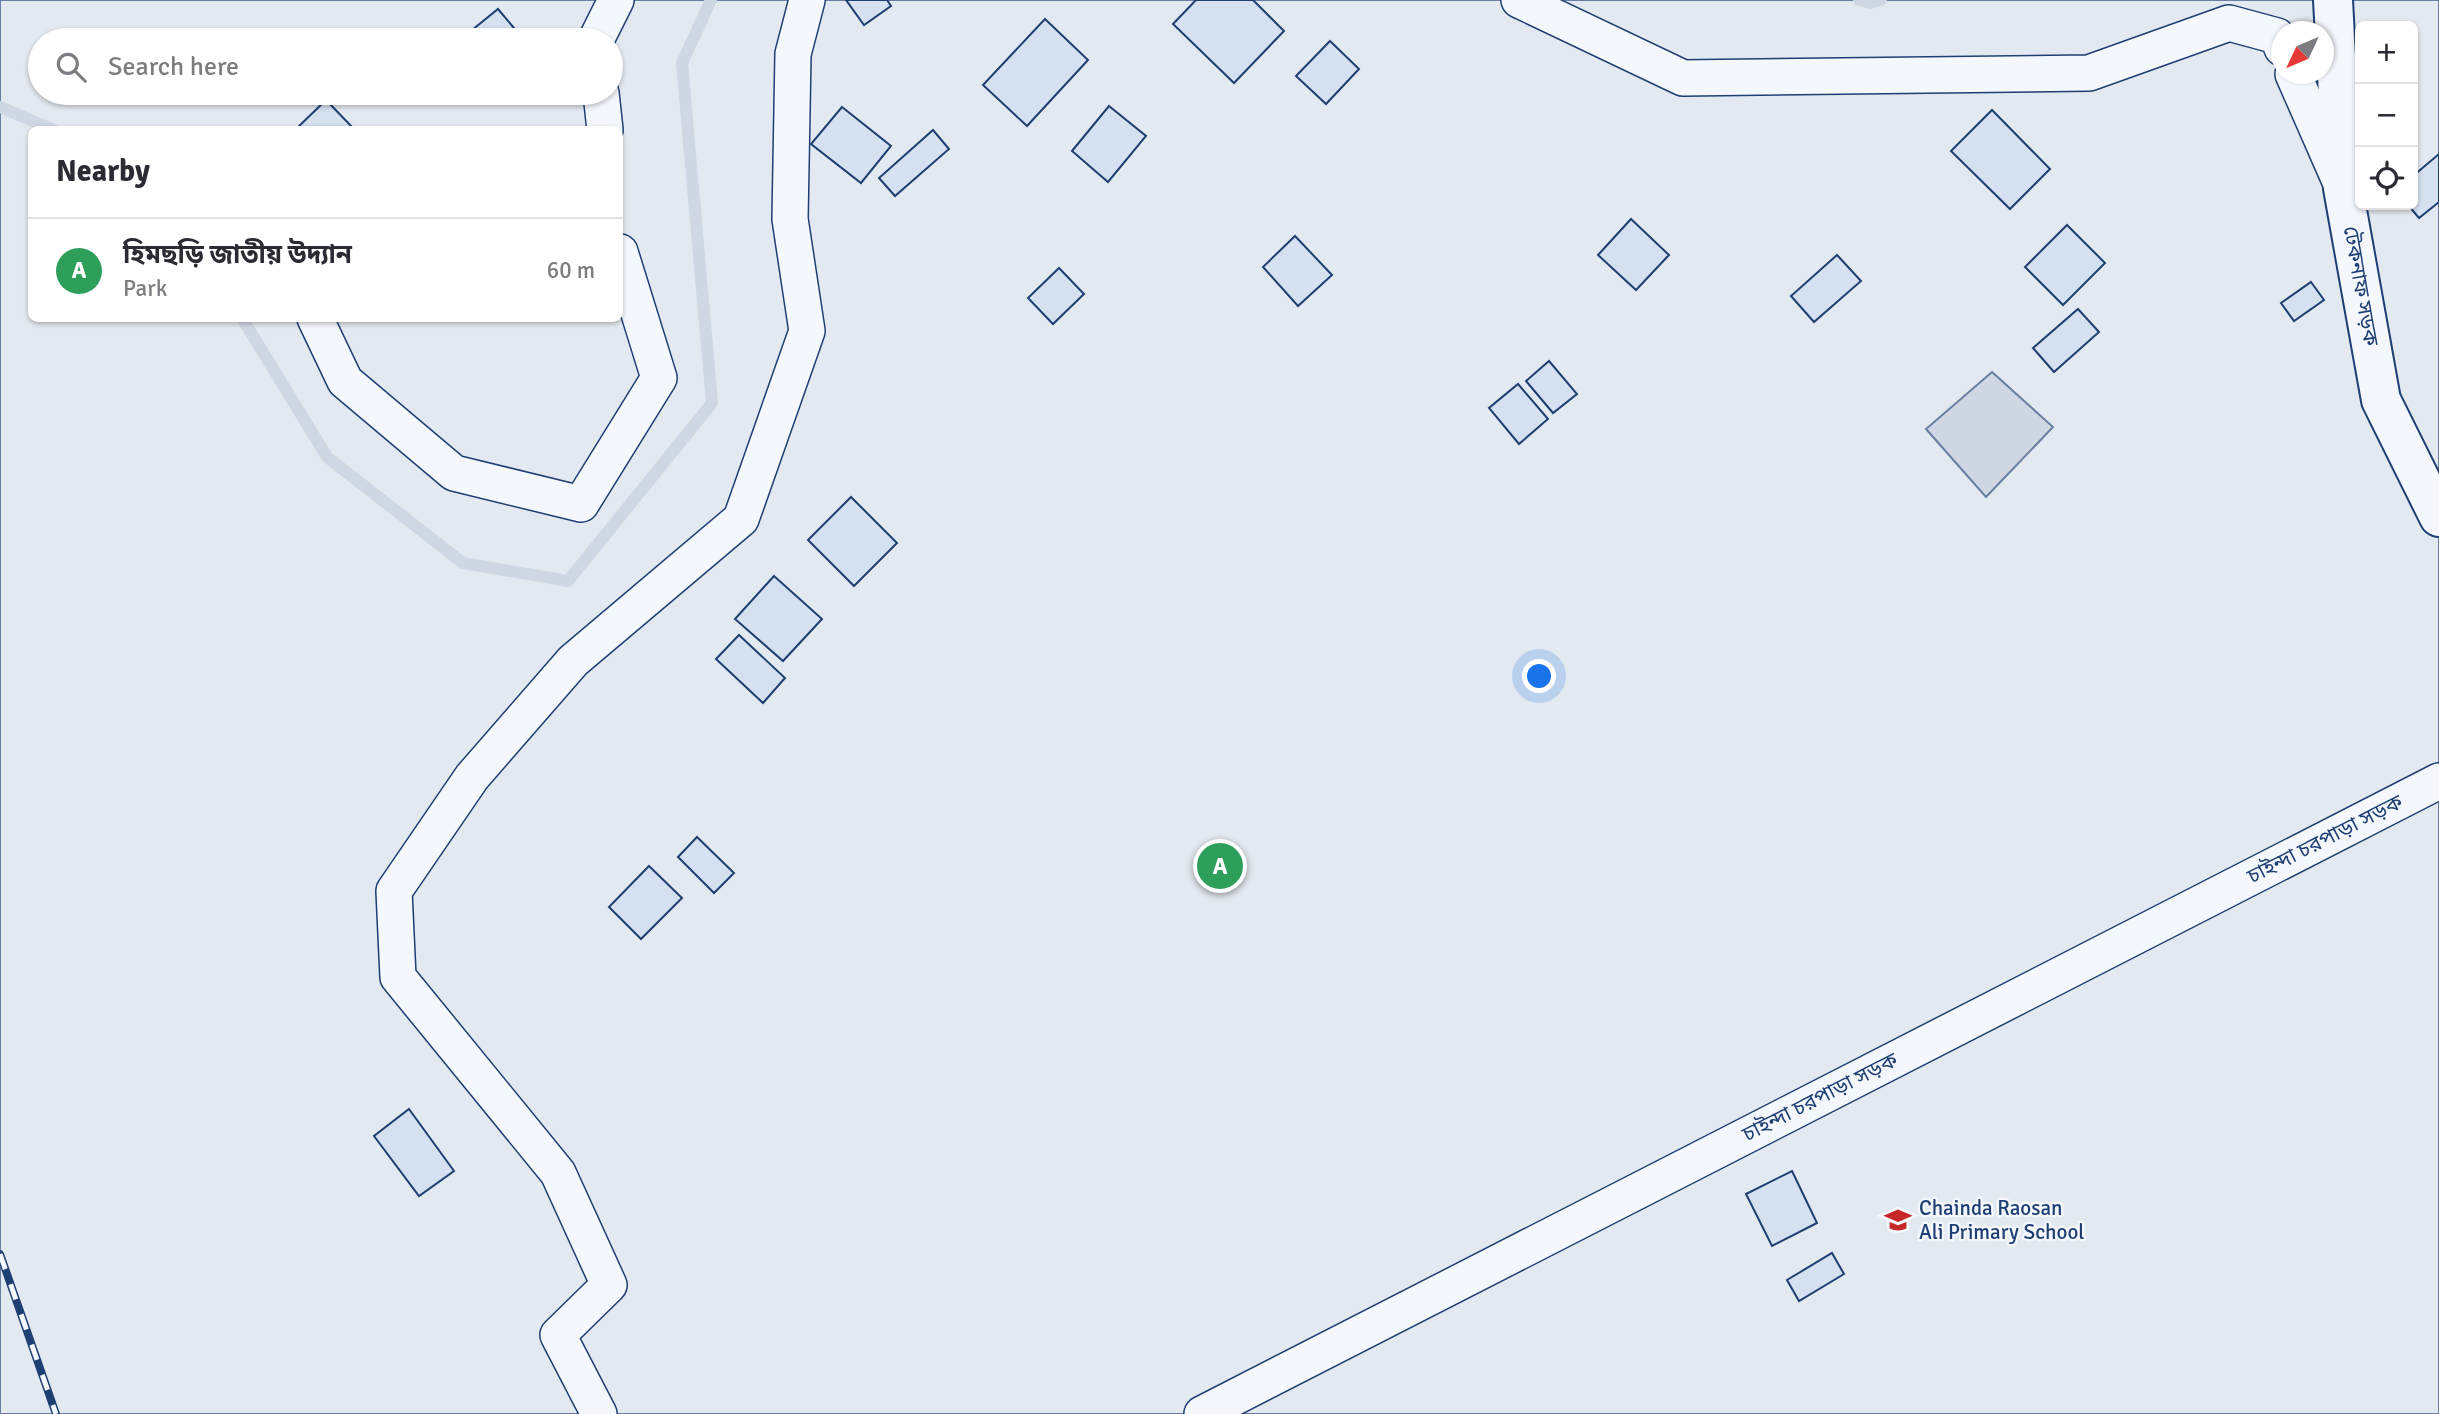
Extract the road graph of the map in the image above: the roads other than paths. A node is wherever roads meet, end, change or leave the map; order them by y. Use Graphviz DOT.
graph roads {
  1 [pos="616,0"];
  2 [pos="807,0"];
  3 [pos="1519,0"];
  4 [pos="2333,0"];
  5 [pos="602,28"];
  6 [pos="2271,34"];
  7 [pos="2297,84"];
  8 [pos="602,105"];
  9 [pos="605,126"];
  10 [pos="2343,188"];
  11 [pos="623,262"];
  12 [pos="317,322"];
  13 [pos="2439,517"];
  14 [pos="2439,780"];
  15 [pos="599,1414"];
  16 [pos="1202,1414"];
  1 -- 5 [label="street"];
  2 -- 15 [label="street"];
  3 -- 6 [label="street"];
  4 -- 10 [label="highway, টেকনাফ সড়ক"];
  7 -- 10 [label="street"];
  8 -- 9 [label="street"];
  10 -- 13 [label="highway, টেকনাফ সড়ক"];
  11 -- 12 [label="street"];
  14 -- 16 [label="street, চাইন্দা চরপাড়া সড়ক"];
}
